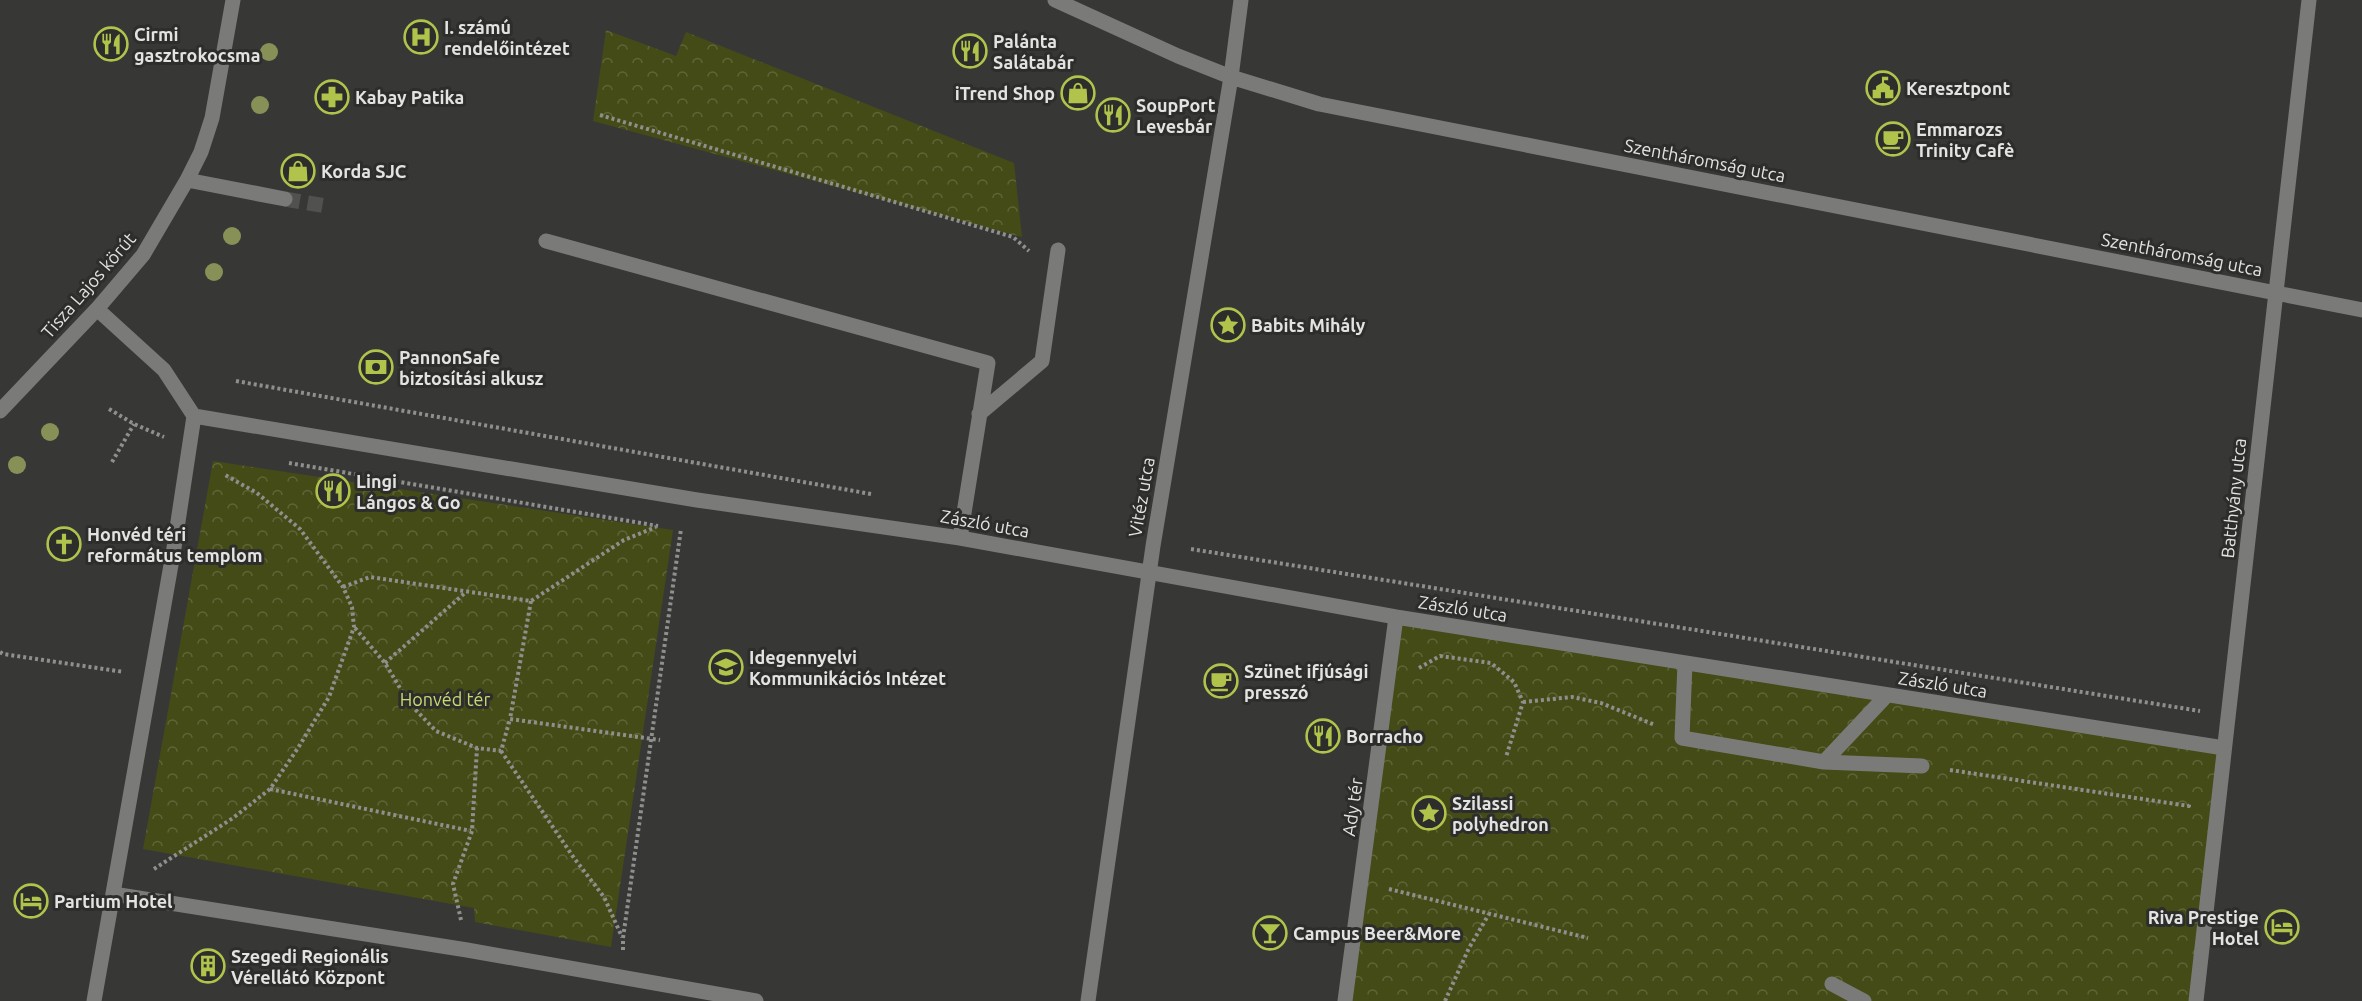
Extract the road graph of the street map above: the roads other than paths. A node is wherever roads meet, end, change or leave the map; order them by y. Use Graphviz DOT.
graph roads {
  1 [pos="233,0"];
  2 [pos="1055,0"];
  3 [pos="1241,0"];
  4 [pos="2310,0"];
  5 [pos="1231,77"];
  6 [pos="187,180"];
  7 [pos="285,199"];
  8 [pos="546,241"];
  9 [pos="1058,250"];
  10 [pos="2276,293"];
  11 [pos="97,309"];
  12 [pos="2362,310"];
  13 [pos="0,411"];
  14 [pos="979,414"];
  15 [pos="194,416"];
  16 [pos="960,538"];
  17 [pos="1149,572"];
  18 [pos="1396,617"];
  19 [pos="1684,663"];
  20 [pos="1887,695"];
  21 [pos="2224,748"];
  22 [pos="1824,762"];
  23 [pos="1922,765"];
  24 [pos="113,894"];
  25 [pos="1832,984"];
  26 [pos="94,1001"];
  27 [pos="756,1001"];
  28 [pos="1088,1001"];
  29 [pos="1345,1001"];
  30 [pos="1864,1001"];
  31 [pos="2196,1001"];
  1 -- 6 [label="street, Tisza Lajos körút"];
  2 -- 5 [label="street, Szentháromság utca"];
  3 -- 5 [label="street, Vitéz utca"];
  4 -- 10 [label="street, Batthyány utca"];
  5 -- 10 [label="street, Szentháromság utca"];
  5 -- 17 [label="street, Vitéz utca"];
  6 -- 7 [label="street"];
  6 -- 11 [label="street, Tisza Lajos körút"];
  8 -- 14 [label="street"];
  9 -- 14 [label="street"];
  10 -- 12 [label="street, Szentháromság utca"];
  10 -- 21 [label="street, Batthyány utca"];
  11 -- 13 [label="street, Tisza Lajos körút"];
  11 -- 15 [label="street"];
  14 -- 16 [label="street"];
  15 -- 16 [label="street, Zászló utca"];
  15 -- 24 [label="street"];
  16 -- 17 [label="street, Zászló utca"];
  17 -- 18 [label="street, Zászló utca"];
  17 -- 28 [label="street, Vitéz utca"];
  18 -- 19 [label="street, Zászló utca"];
  18 -- 29 [label="street, Ady tér"];
  19 -- 20 [label="street, Zászló utca"];
  19 -- 22 [label="street"];
  20 -- 21 [label="street, Zászló utca"];
  20 -- 22 [label="street"];
  21 -- 31 [label="street, Batthyány utca"];
  22 -- 23 [label="street"];
  24 -- 26 [label="street"];
  24 -- 27 [label="street"];
  25 -- 30 [label="street"];
}
